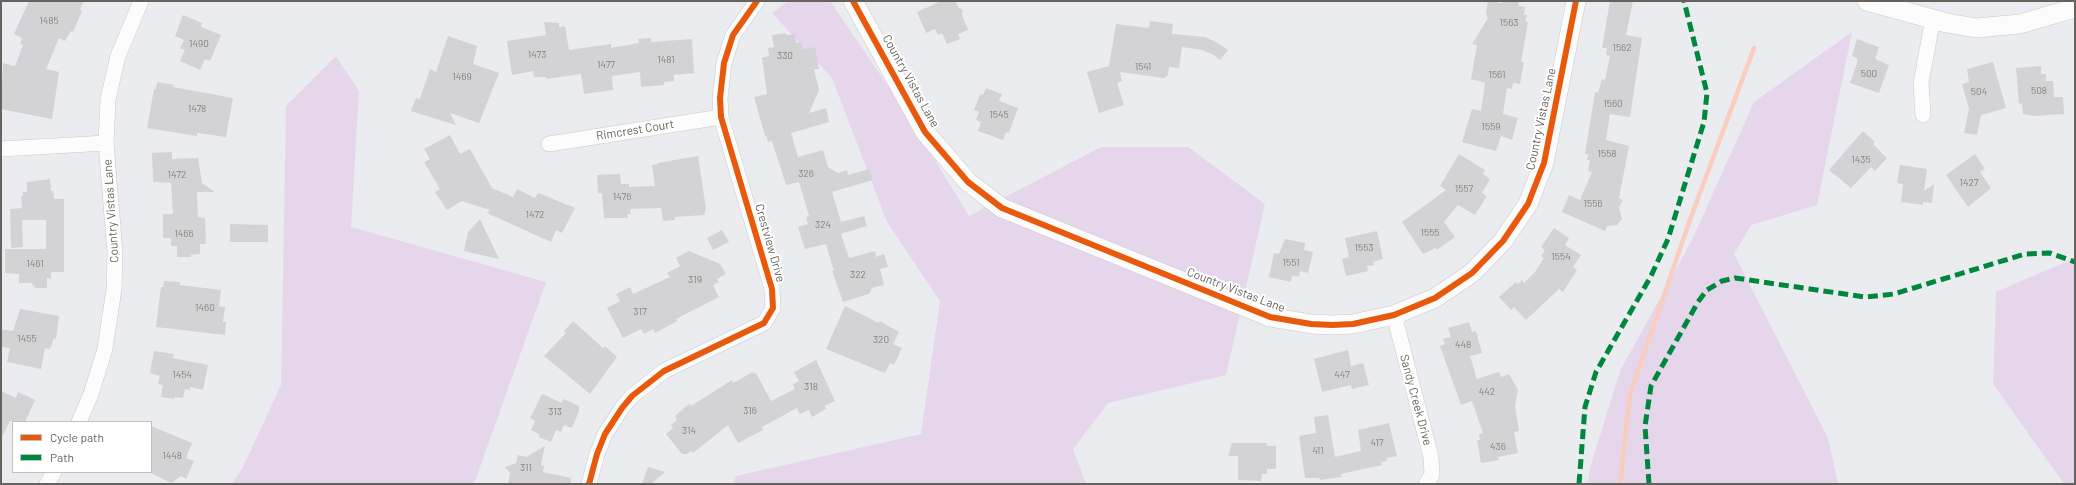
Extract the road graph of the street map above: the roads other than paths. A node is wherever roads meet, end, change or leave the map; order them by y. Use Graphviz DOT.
graph roads {
  1 [pos="141,1"];
  2 [pos="757,1"];
  3 [pos="853,1"];
  4 [pos="1576,1"];
  5 [pos="1867,1"];
  6 [pos="2070,6"];
  7 [pos="1933,18"];
  8 [pos="1923,115"];
  9 [pos="722,117"];
  10 [pos="106,143"];
  11 [pos="549,144"];
  12 [pos="1,149"];
  13 [pos="1394,315"];
  14 [pos="79,421"];
  15 [pos="54,473"];
  16 [pos="48,484"];
  17 [pos="590,484"];
  18 [pos="1426,484"];
  1 -- 10 [label="street, Country Vistas Lane"];
  2 -- 9 [label="street, Crestview Drive"];
  3 -- 13 [label="street, Country Vistas Lane"];
  4 -- 13 [label="street, Country Vistas Lane"];
  5 -- 7 [label="street"];
  6 -- 7 [label="street"];
  7 -- 8 [label="street"];
  9 -- 11 [label="street, Rimcrest Court"];
  9 -- 17 [label="street, Crestview Drive"];
  10 -- 12 [label="street"];
  10 -- 14 [label="street, Country Vistas Lane"];
  13 -- 18 [label="street, Sandy Creek Drive"];
  15 -- 16 [label="street"];
}
